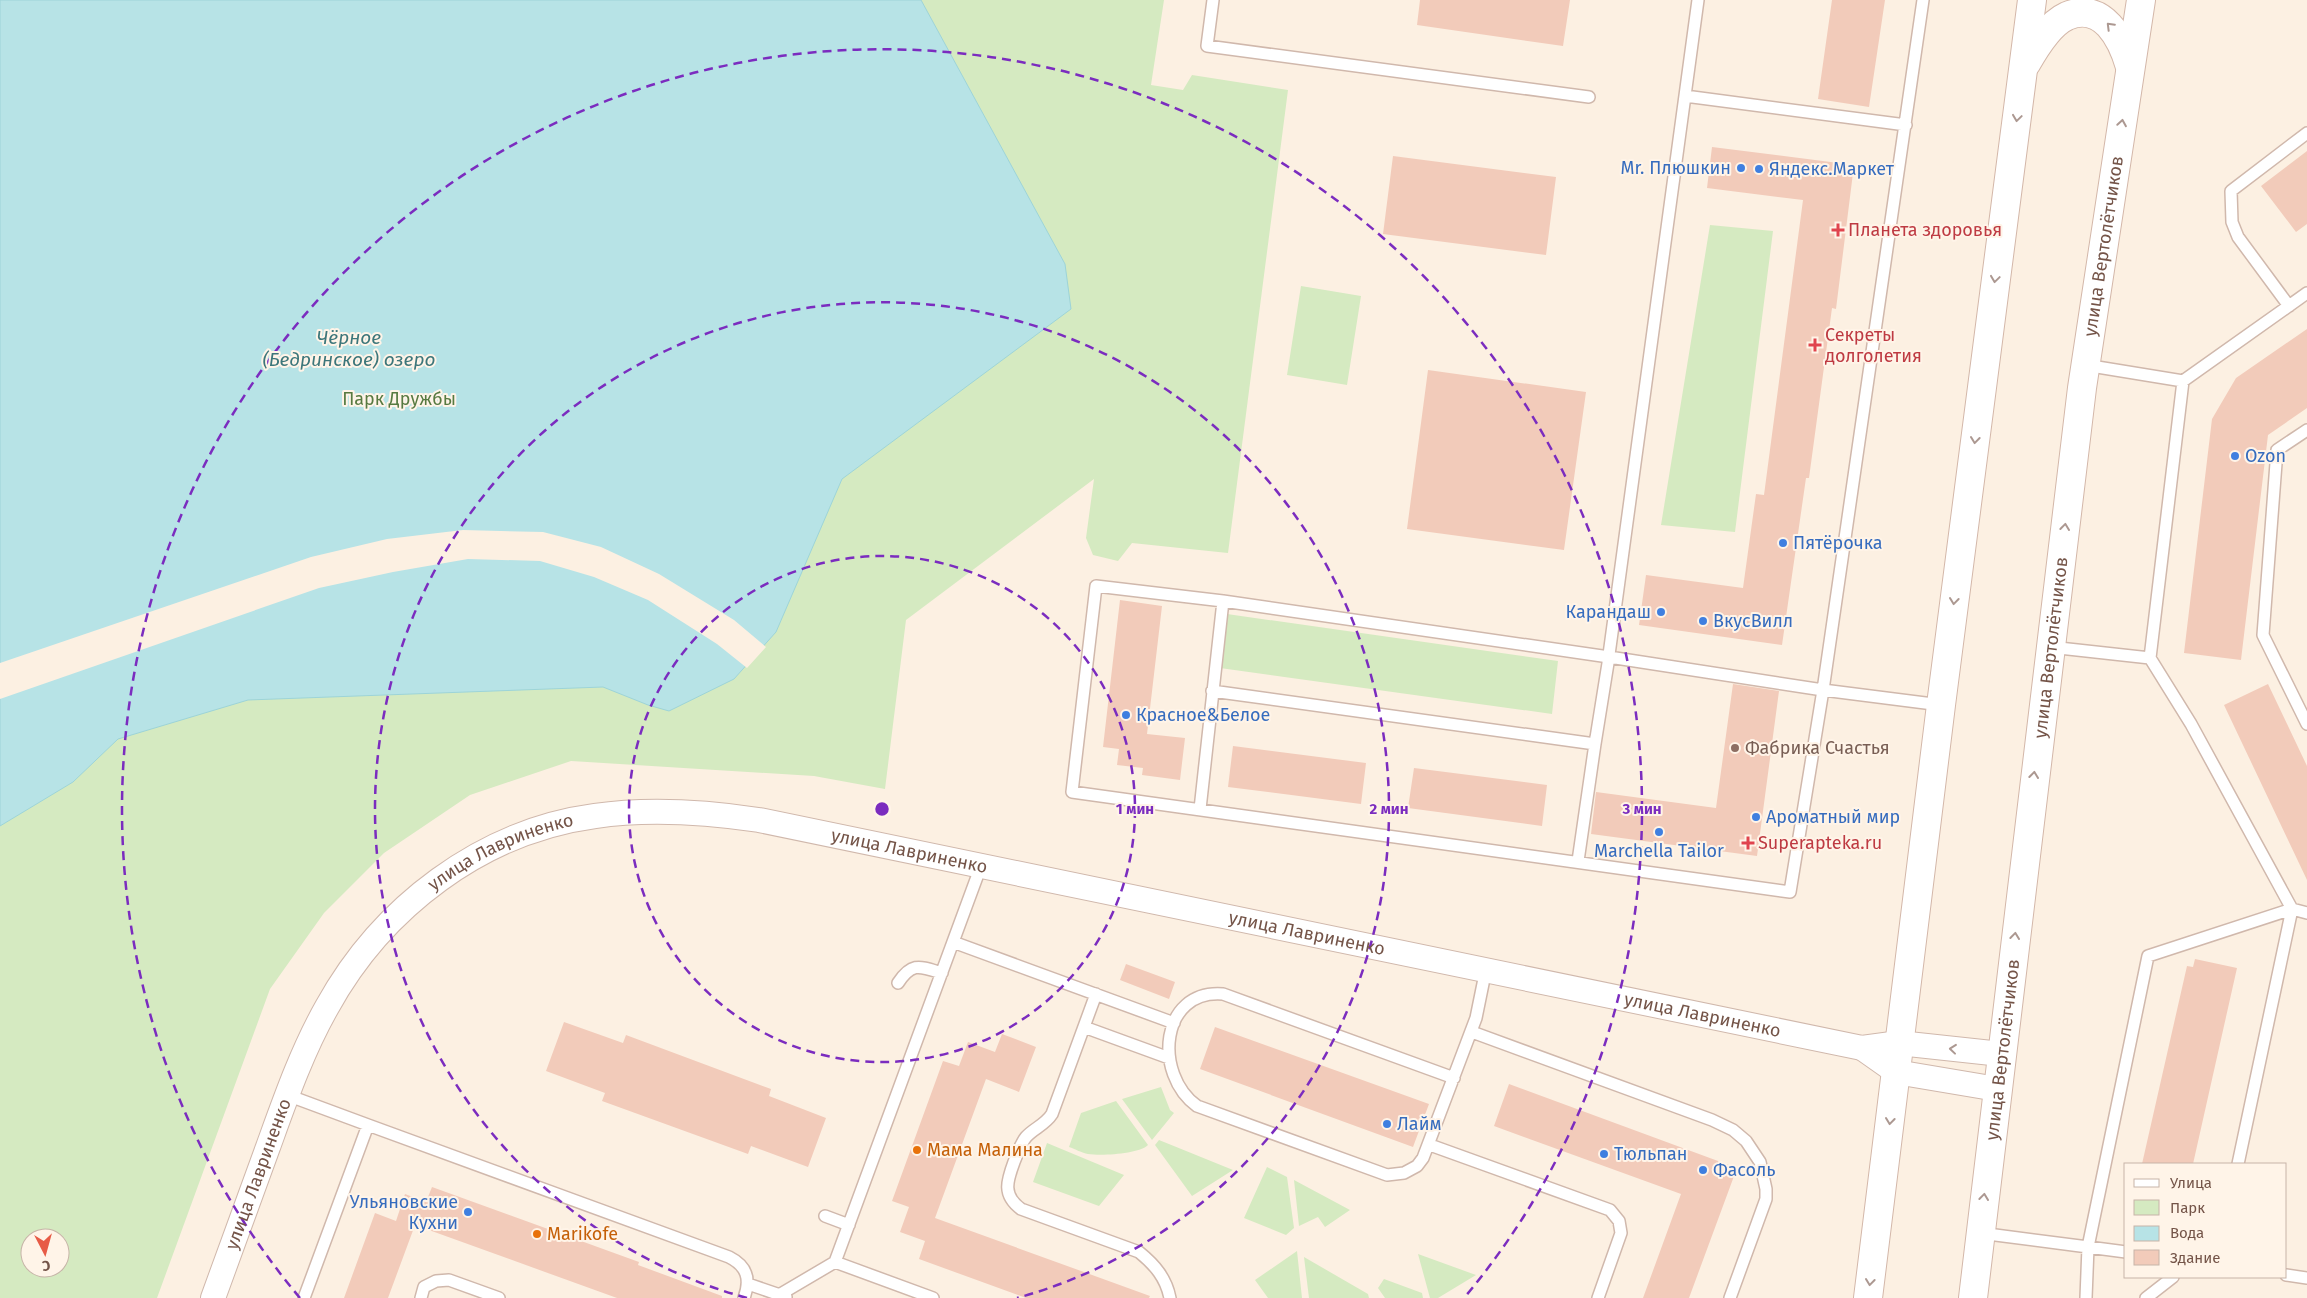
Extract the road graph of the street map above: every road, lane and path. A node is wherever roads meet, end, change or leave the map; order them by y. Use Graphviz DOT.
graph roads {
  1 [pos="1213,0"];
  2 [pos="1698,0"];
  3 [pos="1923,0"];
  4 [pos="2032,0"];
  5 [pos="2141,0"];
  6 [pos="2023,69"];
  7 [pos="2131,69"];
  8 [pos="1685,96"];
  9 [pos="1589,97"];
  10 [pos="1906,125"];
  11 [pos="2307,134"];
  12 [pos="2307,293"];
  13 [pos="2289,306"];
  14 [pos="2085,365"];
  15 [pos="2183,381"];
  16 [pos="2307,430"];
  17 [pos="1223,601"];
  18 [pos="2050,647"];
  19 [pos="1609,657"];
  20 [pos="2150,658"];
  21 [pos="1824,690"];
  22 [pos="1212,691"];
  23 [pos="1941,705"];
  24 [pos="2307,724"];
  25 [pos="1595,744"];
  26 [pos="1200,809"];
  27 [pos="1578,861"];
  28 [pos="981,866"];
  29 [pos="2292,909"];
  30 [pos="2307,914"];
  31 [pos="953,942"];
  32 [pos="1486,969"];
  33 [pos="942,973"];
  34 [pos="898,983"];
  35 [pos="1096,994"];
  36 [pos="1174,1023"];
  37 [pos="1084,1027"];
  38 [pos="1472,1032"];
  39 [pos="1899,1043"];
  40 [pos="1862,1048"];
  41 [pos="2001,1054"];
  42 [pos="1168,1058"];
  43 [pos="1896,1072"];
  44 [pos="1454,1078"];
  45 [pos="1997,1089"];
  46 [pos="287,1095"];
  47 [pos="368,1125"];
  48 [pos="1430,1145"];
  49 [pos="2238,1163"];
  50 [pos="825,1216"];
  51 [pos="849,1226"];
  52 [pos="1980,1233"];
  53 [pos="2088,1247"];
  54 [pos="2124,1252"];
  55 [pos="835,1262"];
  56 [pos="2287,1275"];
  57 [pos="2172,1278"];
  58 [pos="2307,1278"];
  59 [pos="748,1284"];
  60 [pos="784,1296"];
  61 [pos="213,1298"];
  62 [pos="304,1298"];
  63 [pos="420,1298"];
  64 [pos="499,1298"];
  65 [pos="744,1298"];
  66 [pos="933,1298"];
  67 [pos="1170,1298"];
  68 [pos="1598,1298"];
  69 [pos="1730,1298"];
  70 [pos="1868,1298"];
  71 [pos="1973,1298"];
  72 [pos="2086,1298"];
  73 [pos="2146,1298"];
  1 -- 9 [label="lane"];
  2 -- 8 [label="lane"];
  3 -- 10 [label="lane"];
  4 -- 6 [label="main road"];
  5 -- 7 [label="main road, улица Вертолётчиков"];
  7 -- 6 [label="main road, one-way"];
  6 -- 23 [label="main road, one-way"];
  14 -- 7 [label="main road, улица Вертолётчиков, one-way"];
  8 -- 10 [label="lane"];
  8 -- 19 [label="lane"];
  10 -- 21 [label="lane"];
  11 -- 13 [label="lane"];
  12 -- 13 [label="lane"];
  13 -- 15 [label="lane"];
  14 -- 15 [label="lane"];
  18 -- 14 [label="main road, улица Вертолётчиков, one-way"];
  15 -- 20 [label="lane"];
  16 -- 24 [label="lane"];
  17 -- 19 [label="lane"];
  17 -- 22 [label="lane"];
  17 -- 26 [label="lane"];
  18 -- 20 [label="lane"];
  41 -- 18 [label="main road, улица Вертолётчиков, one-way"];
  19 -- 21 [label="lane"];
  19 -- 25 [label="lane"];
  20 -- 29 [label="lane"];
  21 -- 23 [label="lane"];
  21 -- 27 [label="lane"];
  22 -- 25 [label="lane"];
  22 -- 26 [label="lane"];
  23 -- 39 [label="main road"];
  25 -- 27 [label="lane"];
  26 -- 27 [label="lane"];
  28 -- 31 [label="lane"];
  28 -- 32 [label="street, улица Лавриненко"];
  28 -- 46 [label="street, улица Лавриненко"];
  29 -- 30 [label="lane"];
  29 -- 49 [label="lane"];
  29 -- 53 [label="lane"];
  31 -- 33 [label="lane"];
  31 -- 35 [label="lane"];
  32 -- 38 [label="lane"];
  32 -- 40 [label="street, улица Лавриненко"];
  33 -- 34 [label="lane"];
  33 -- 51 [label="lane"];
  35 -- 36 [label="lane"];
  35 -- 37 [label="lane"];
  36 -- 42 [label="lane"];
  36 -- 44 [label="lane"];
  37 -- 42 [label="lane"];
  37 -- 67 [label="lane"];
  38 -- 44 [label="lane"];
  38 -- 69 [label="lane"];
  39 -- 40 [label="street, улица Лавриненко"];
  41 -- 39 [label="street, улица Лавриненко, one-way"];
  39 -- 43 [label="main road"];
  40 -- 43 [label="street, улица Лавриненко"];
  41 -- 45 [label="main road, улица Вертолётчиков"];
  42 -- 48 [label="lane"];
  43 -- 45 [label="street"];
  43 -- 70 [label="main road, one-way"];
  44 -- 48 [label="lane"];
  52 -- 45 [label="main road, улица Вертолётчиков, one-way"];
  46 -- 47 [label="lane"];
  46 -- 61 [label="street, улица Лавриненко"];
  47 -- 59 [label="lane"];
  47 -- 62 [label="lane"];
  48 -- 68 [label="lane"];
  50 -- 51 [label="lane"];
  51 -- 55 [label="lane"];
  52 -- 53 [label="lane"];
  52 -- 71 [label="main road, улица Вертолётчиков"];
  53 -- 54 [label="lane"];
  53 -- 72 [label="lane"];
  55 -- 60 [label="lane"];
  55 -- 66 [label="lane"];
  56 -- 58 [label="lane"];
  57 -- 73 [label="lane"];
  59 -- 60 [label="lane"];
  59 -- 65 [label="lane"];
  63 -- 64 [label="lane"];
}
